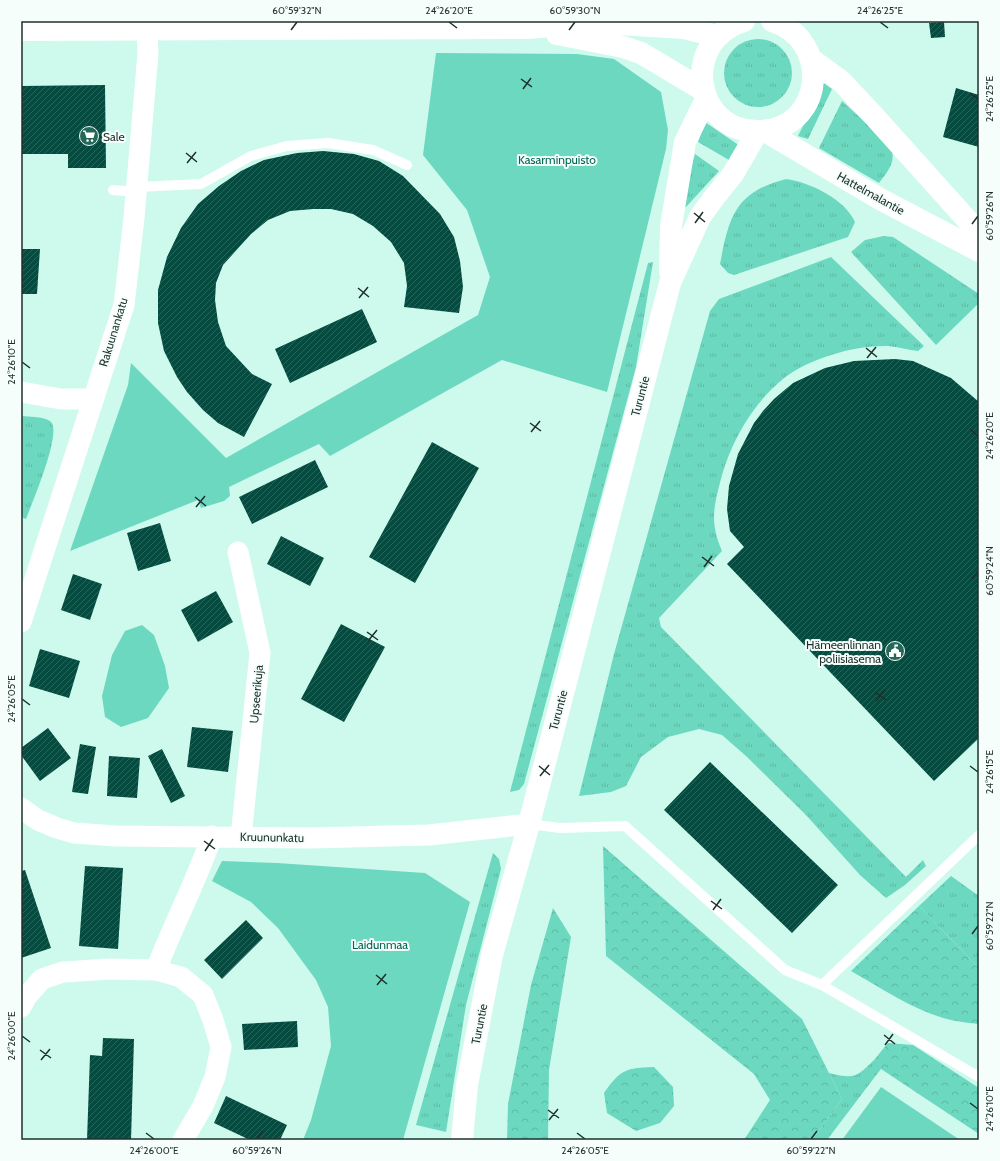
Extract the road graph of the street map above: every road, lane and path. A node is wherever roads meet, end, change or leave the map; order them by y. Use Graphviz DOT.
graph roads {
  1 [pos="772,21"];
  2 [pos="802,21"];
  3 [pos="474,25"];
  4 [pos="729,27"];
  5 [pos="529,28"];
  6 [pos="21,30"];
  7 [pos="147,30"];
  8 [pos="809,53"];
  9 [pos="705,94"];
  10 [pos="761,131"];
  11 [pos="407,165"];
  12 [pos="137,189"];
  13 [pos="113,190"];
  14 [pos="979,233"];
  15 [pos="979,251"];
  16 [pos="670,283"];
  17 [pos="21,392"];
  18 [pos="93,399"];
  19 [pos="238,552"];
  20 [pos="21,622"];
  21 [pos="21,808"];
  22 [pos="529,824"];
  23 [pos="979,835"];
  24 [pos="212,836"];
  25 [pos="241,837"];
  26 [pos="156,970"];
  27 [pos="822,985"];
  28 [pos="21,1007"];
  29 [pos="979,1077"];
  30 [pos="183,1140"];
  31 [pos="462,1140"];
  1 -- 8 [label="main road"];
  2 -- 8 [label="main road"];
  3 -- 5 [label="main road"];
  3 -- 7 [label="main road"];
  4 -- 5 [label="main road"];
  4 -- 9 [label="main road"];
  5 -- 9 [label="main road"];
  6 -- 7 [label="main road"];
  7 -- 12 [label="street, Rakuunankatu"];
  8 -- 10 [label="main road"];
  8 -- 14 [label="main road"];
  9 -- 10 [label="main road, Hattelmalantie"];
  9 -- 16 [label="main road, Turuntie"];
  10 -- 15 [label="main road, Hattelmalantie"];
  10 -- 16 [label="main road, Turuntie"];
  11 -- 12 [label="lane"];
  12 -- 13 [label="lane"];
  12 -- 18 [label="street, Rakuunankatu"];
  16 -- 22 [label="main road, Turuntie"];
  17 -- 18 [label="street"];
  18 -- 20 [label="street, Rakuunankatu"];
  19 -- 25 [label="street, Upseerikuja"];
  21 -- 24 [label="street, Kruununkatu"];
  22 -- 25 [label="street, Kruununkatu"];
  22 -- 27 [label="lane"];
  22 -- 31 [label="main road, Turuntie"];
  23 -- 27 [label="lane"];
  24 -- 25 [label="street, Kruununkatu"];
  24 -- 26 [label="street"];
  26 -- 28 [label="street"];
  26 -- 30 [label="street"];
  27 -- 29 [label="lane"];
}
